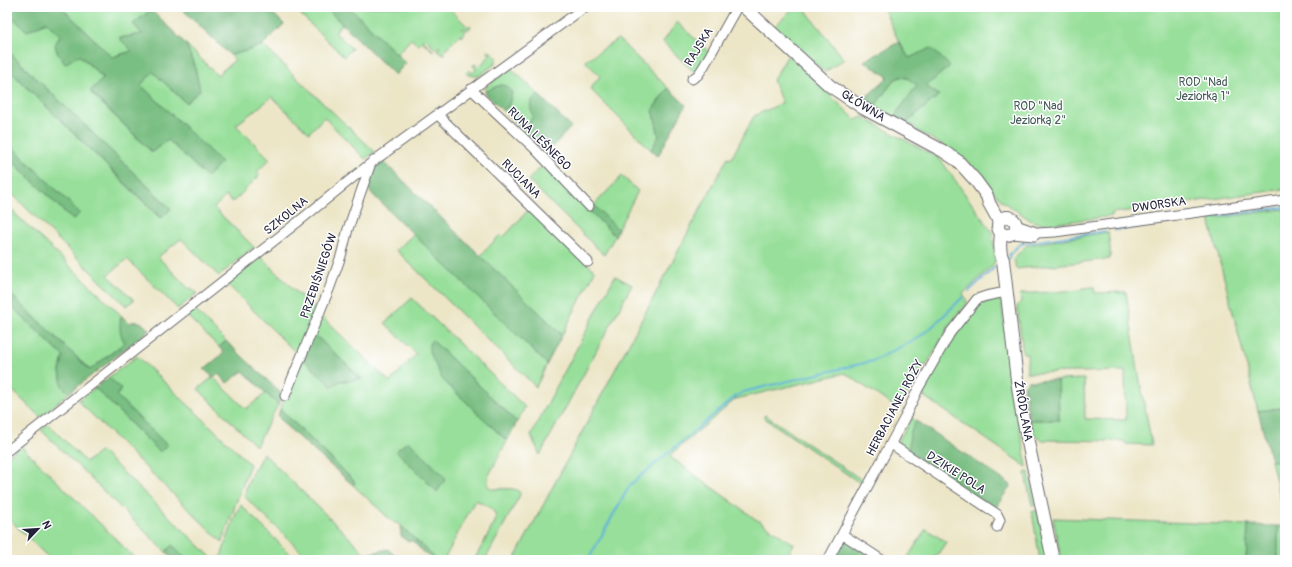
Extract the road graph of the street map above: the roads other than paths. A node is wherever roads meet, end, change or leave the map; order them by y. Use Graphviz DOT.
graph roads {
  1 [pos="585,7"];
  2 [pos="737,7"];
  3 [pos="744,7"];
  4 [pos="692,78"];
  5 [pos="471,89"];
  6 [pos="437,114"];
  7 [pos="371,163"];
  8 [pos="1285,200"];
  9 [pos="589,206"];
  10 [pos="1002,219"];
  11 [pos="1010,232"];
  12 [pos="588,262"];
  13 [pos="1006,292"];
  14 [pos="285,396"];
  15 [pos="891,444"];
  16 [pos="7,451"];
  17 [pos="997,527"];
  18 [pos="842,534"];
  19 [pos="828,560"];
  20 [pos="882,560"];
  21 [pos="1052,560"];
  1 -- 5 [label="street, SZKOLNA"];
  2 -- 4 [label="street, RAJSKA"];
  3 -- 10 [label="main road, GŁÓWNA"];
  5 -- 6 [label="street, SZKOLNA"];
  5 -- 9 [label="street, RUNA LEŚNEGO"];
  6 -- 7 [label="street, SZKOLNA"];
  6 -- 12 [label="street, RUCIANA"];
  7 -- 14 [label="street, PRZEBIŚNIEGÓW"];
  7 -- 16 [label="street, SZKOLNA"];
  8 -- 11 [label="street, DWORSKA"];
  10 -- 11 [label="main road, ŹRÓDLANA"];
  10 -- 11 [label="main road"];
  11 -- 13 [label="main road, ŹRÓDLANA"];
  13 -- 15 [label="street, HERBACIANEJ RÓŻY"];
  13 -- 21 [label="main road, ŹRÓDLANA"];
  15 -- 17 [label="street, DZIKIE POLA"];
  15 -- 18 [label="street, HERBACIANEJ RÓŻY"];
  18 -- 19 [label="street, HERBACIANEJ RÓŻY"];
  18 -- 20 [label="street"];
}
